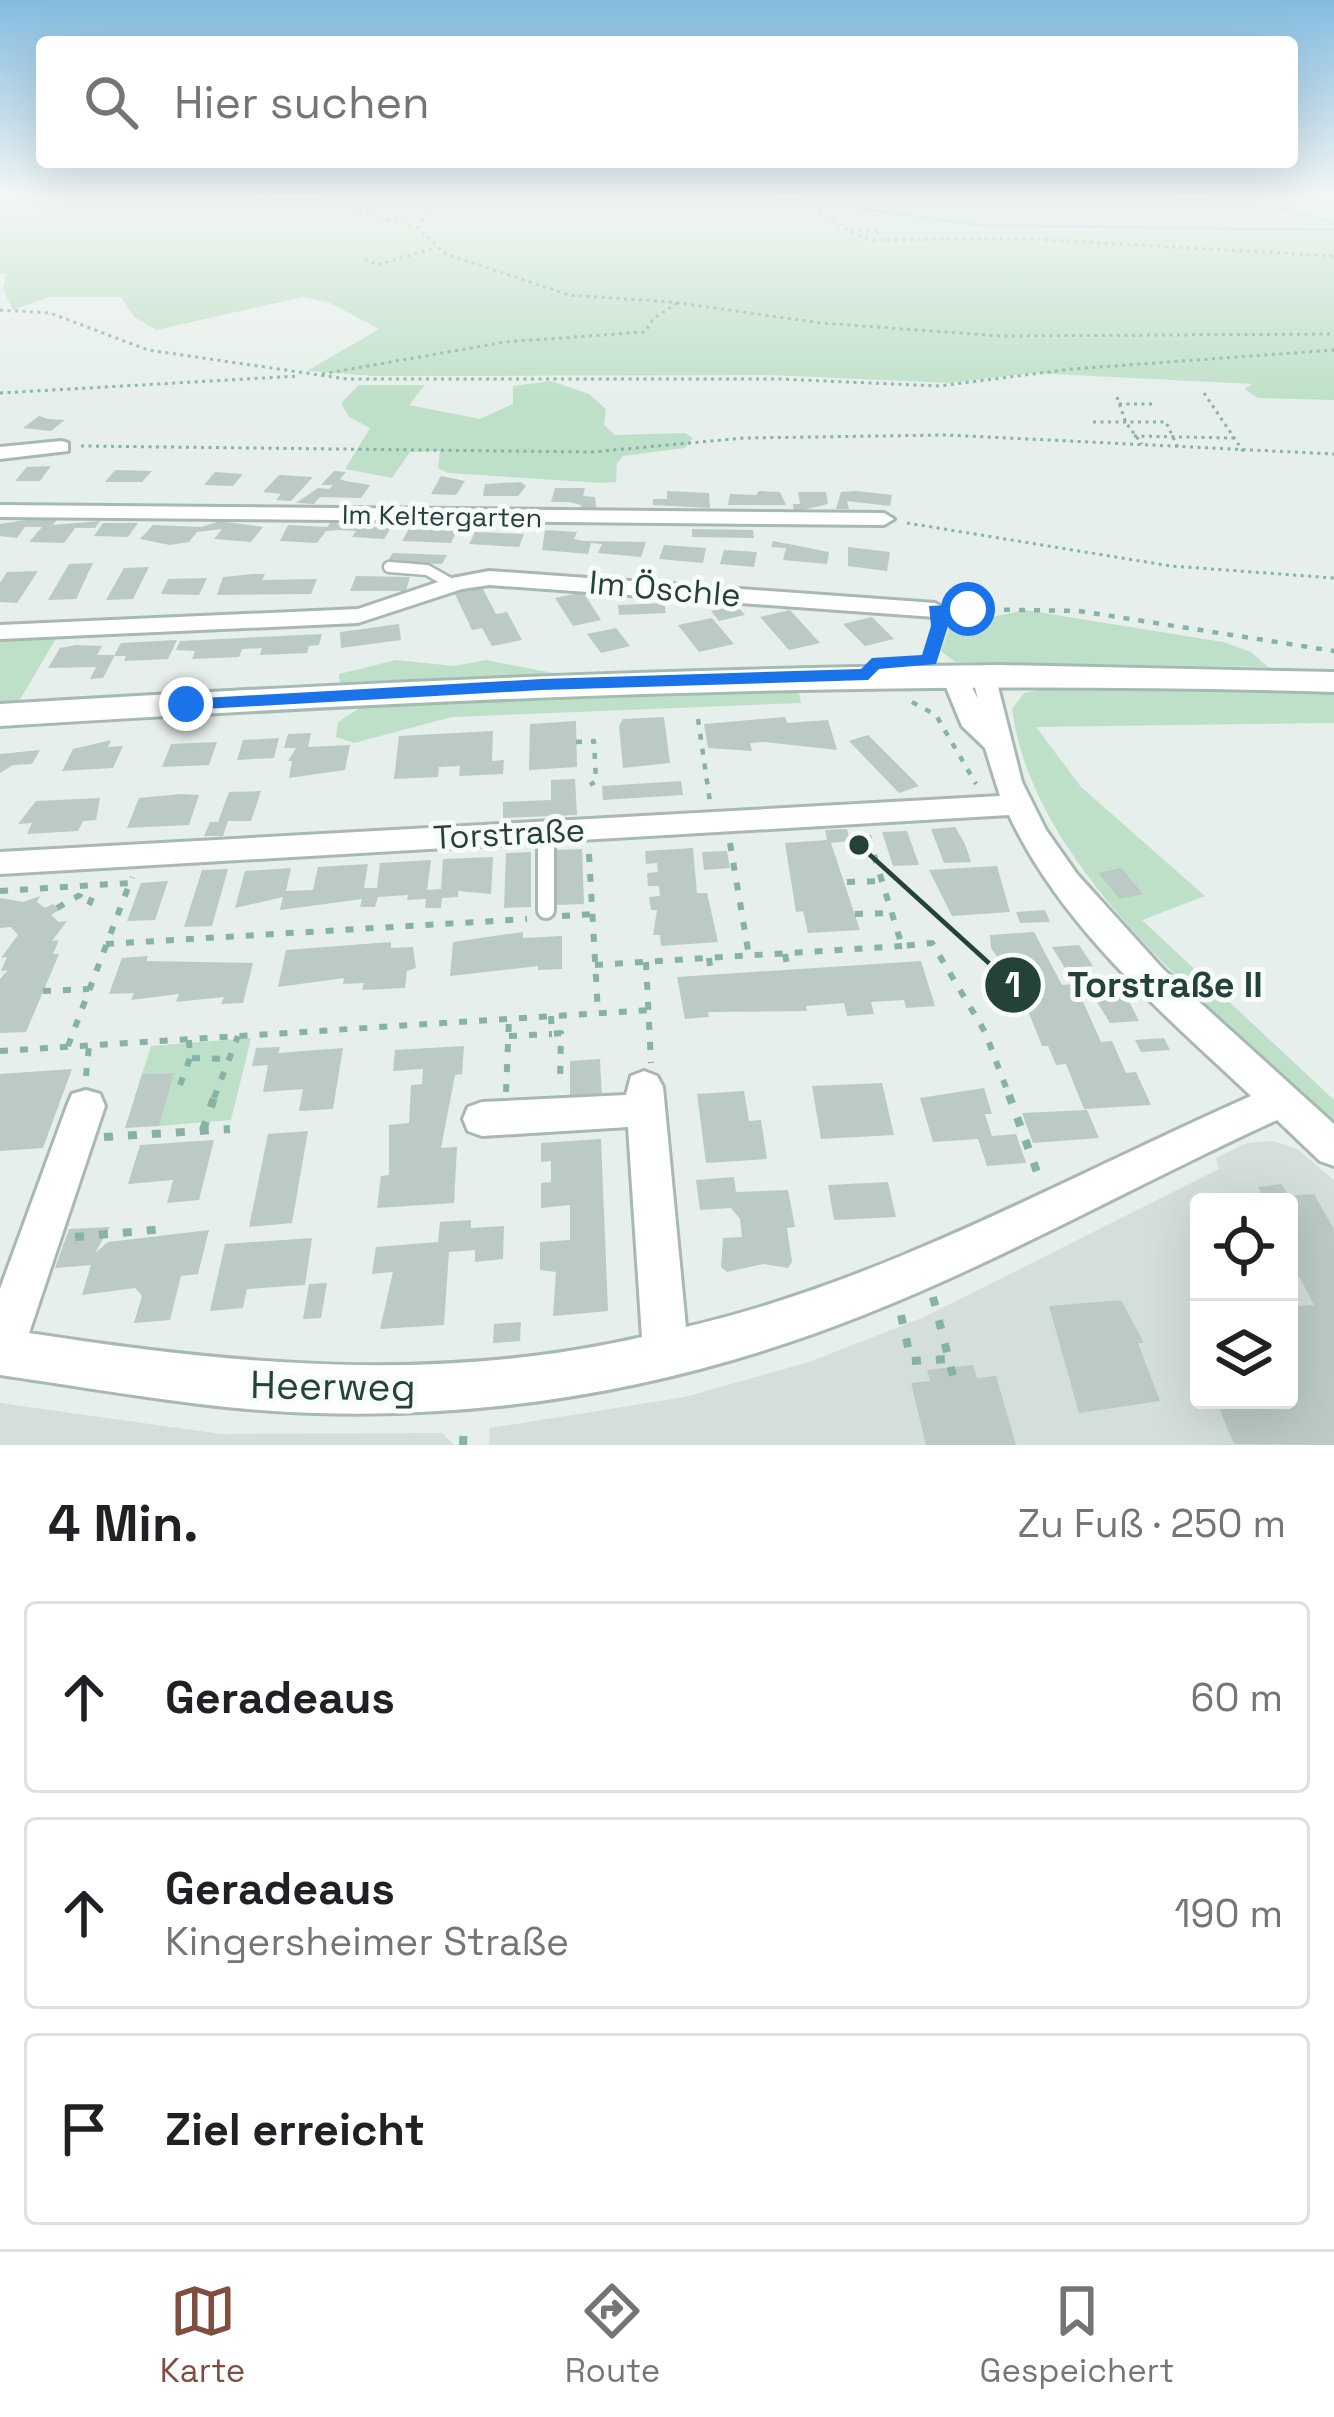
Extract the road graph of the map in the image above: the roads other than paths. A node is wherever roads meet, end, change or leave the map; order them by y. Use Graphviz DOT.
graph roads {
  1 [pos="61,447"];
  2 [pos="0,453"];
  3 [pos="0,512"];
  4 [pos="884,519"];
  5 [pos="389,567"];
  6 [pos="450,583"];
  7 [pos="935,610"];
  8 [pos="0,632"];
  9 [pos="970,675"];
  10 [pos="1334,682"];
  11 [pos="0,716"];
  12 [pos="1006,806"];
  13 [pos="546,832"];
  14 [pos="0,863"];
  15 [pos="546,910"];
  16 [pos="1282,1099"];
  17 [pos="504,1103"];
  18 [pos="80,1123"];
  19 [pos="1334,1149"];
  20 [pos="0,1352"];
  21 [pos="666,1357"];
  1 -- 2 [label="street"];
  3 -- 4 [label="street, Im Keltergarten"];
  5 -- 6 [label="lane"];
  6 -- 7 [label="street, Im Öschle"];
  6 -- 8 [label="street, Im Öschle"];
  9 -- 10 [label="main road"];
  9 -- 11 [label="main road"];
  9 -- 12 [label="street"];
  12 -- 13 [label="street, Torstraße"];
  12 -- 16 [label="street"];
  13 -- 14 [label="street, Torstraße"];
  13 -- 15 [label="lane"];
  16 -- 19 [label="street"];
  16 -- 21 [label="street, Heerweg"];
  17 -- 21 [label="street"];
  18 -- 20 [label="street, Heerweg"];
  20 -- 21 [label="street, Heerweg"];
}
